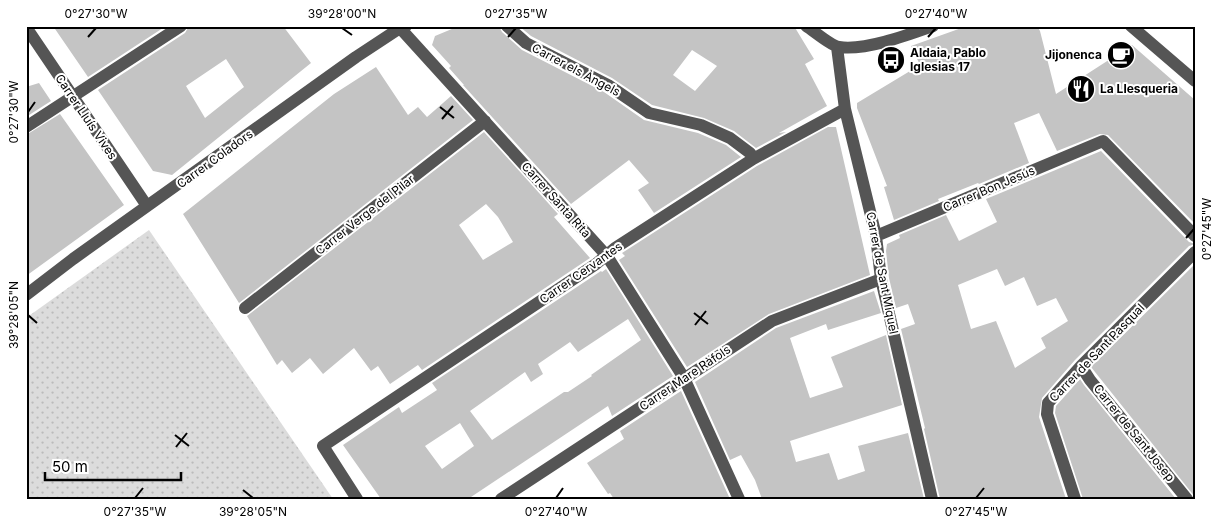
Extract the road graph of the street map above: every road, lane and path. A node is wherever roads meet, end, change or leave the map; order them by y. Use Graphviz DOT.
graph roads {
  1 [pos="181,26"];
  2 [pos="507,26"];
  3 [pos="806,26"];
  4 [pos="933,26"];
  5 [pos="26,27"];
  6 [pos="403,27"];
  7 [pos="1132,27"];
  8 [pos="837,47"];
  9 [pos="1195,81"];
  10 [pos="73,96"];
  11 [pos="845,109"];
  12 [pos="485,121"];
  13 [pos="26,127"];
  14 [pos="754,159"];
  15 [pos="148,206"];
  16 [pos="876,236"];
  17 [pos="1195,236"];
  18 [pos="1195,252"];
  19 [pos="606,256"];
  20 [pos="881,278"];
  21 [pos="26,295"];
  22 [pos="245,308"];
  23 [pos="1081,366"];
  24 [pos="684,378"];
  25 [pos="357,499"];
  26 [pos="501,499"];
  27 [pos="739,499"];
  28 [pos="932,499"];
  29 [pos="1076,499"];
  30 [pos="1187,499"];
  1 -- 10 [label="street"];
  2 -- 14 [label="street, Carrer els Àngels"];
  3 -- 8 [label="street"];
  4 -- 8 [label="street"];
  5 -- 10 [label="street, Carrer Lluís Vives"];
  6 -- 12 [label="street, Carrer Santa Rita"];
  6 -- 15 [label="street, Carrer Coladors"];
  7 -- 9 [label="street"];
  8 -- 11 [label="street, Carrer de Sant Miquel"];
  10 -- 13 [label="street"];
  10 -- 15 [label="street, Carrer Lluís Vives"];
  11 -- 14 [label="street, Carrer Cervantes"];
  11 -- 16 [label="street, Carrer de Sant Miquel"];
  12 -- 19 [label="street, Carrer Santa Rita"];
  12 -- 22 [label="street, Carrer Verge del Pilar"];
  14 -- 19 [label="street, Carrer Cervantes"];
  15 -- 21 [label="street, Carrer Coladors"];
  16 -- 17 [label="street, Carrer Bon Jesús"];
  16 -- 20 [label="street, Carrer de Sant Miquel"];
  18 -- 23 [label="street, Carrer de Sant Pasqual"];
  19 -- 24 [label="street, Carrer Santa Rita"];
  19 -- 25 [label="street, Carrer Cervantes"];
  20 -- 24 [label="street, Carrer Mare Ràfols"];
  20 -- 28 [label="street, Carrer de Sant Miquel"];
  23 -- 29 [label="street, Carrer de Sant Pasqual"];
  23 -- 30 [label="street, Carrer de Sant Josep"];
  24 -- 26 [label="street, Carrer Mare Ràfols"];
  24 -- 27 [label="street, Carrer Santa Rita"];
}
